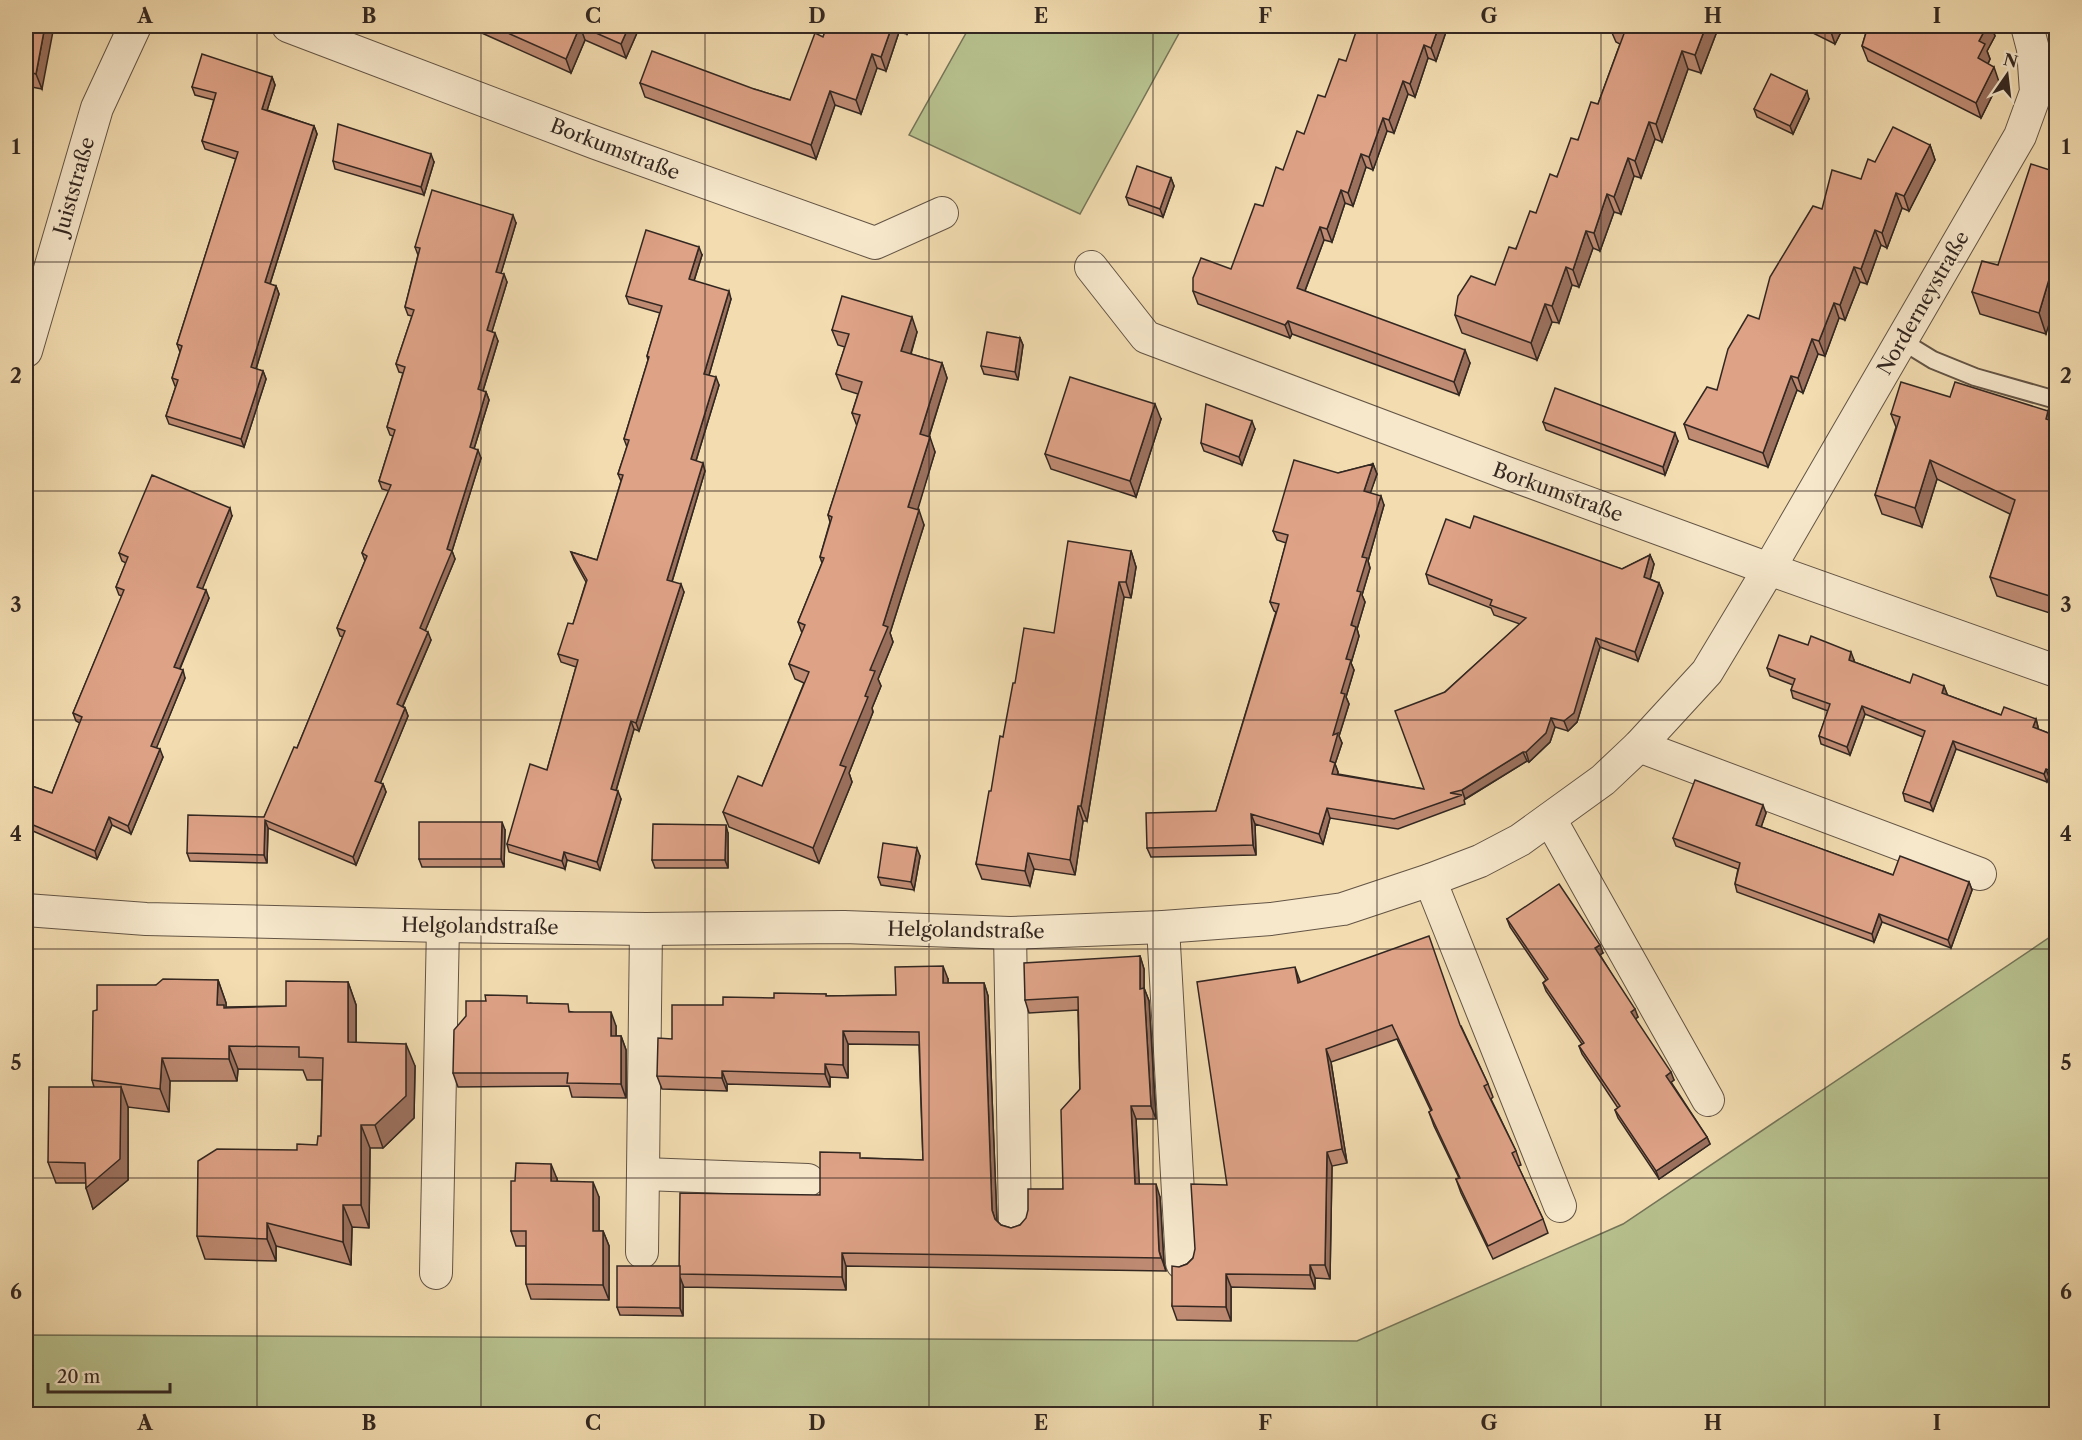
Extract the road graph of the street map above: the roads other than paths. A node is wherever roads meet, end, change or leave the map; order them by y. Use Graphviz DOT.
graph roads {
  1 [pos="135,26"];
  2 [pos="288,26"];
  3 [pos="2027,26"];
  4 [pos="942,213"];
  5 [pos="1091,267"];
  6 [pos="1902,341"];
  7 [pos="26,351"];
  8 [pos="2056,400"];
  9 [pos="1769,569"];
  10 [pos="2056,671"];
  11 [pos="1640,746"];
  12 [pos="1550,819"];
  13 [pos="1980,874"];
  14 [pos="1430,880"];
  15 [pos="26,910"];
  16 [pos="443,926"];
  17 [pos="1163,927"];
  18 [pos="646,929"];
  19 [pos="1010,933"];
  20 [pos="1708,1100"];
  21 [pos="644,1174"];
  22 [pos="808,1180"];
  23 [pos="1560,1206"];
  24 [pos="1015,1223"];
  25 [pos="642,1252"];
  26 [pos="1182,1263"];
  27 [pos="436,1273"];
  1 -- 7 [label="street, Juiststraße"];
  2 -- 4 [label="street, Borkumstraße"];
  3 -- 6 [label="street, Norderneystraße"];
  5 -- 9 [label="street, Borkumstraße"];
  6 -- 8 [label="lane"];
  6 -- 9 [label="street, Norderneystraße"];
  9 -- 10 [label="street, Borkumstraße"];
  9 -- 11 [label="street, Helgolandstraße"];
  11 -- 12 [label="street, Helgolandstraße"];
  11 -- 13 [label="street"];
  12 -- 14 [label="street, Helgolandstraße"];
  12 -- 20 [label="street"];
  14 -- 17 [label="street, Helgolandstraße"];
  14 -- 23 [label="street"];
  15 -- 16 [label="street, Helgolandstraße"];
  16 -- 18 [label="street, Helgolandstraße"];
  16 -- 27 [label="street"];
  17 -- 19 [label="street, Helgolandstraße"];
  17 -- 26 [label="street"];
  18 -- 19 [label="street, Helgolandstraße"];
  18 -- 21 [label="street"];
  19 -- 24 [label="street"];
  21 -- 22 [label="street"];
  21 -- 25 [label="street"];
}
